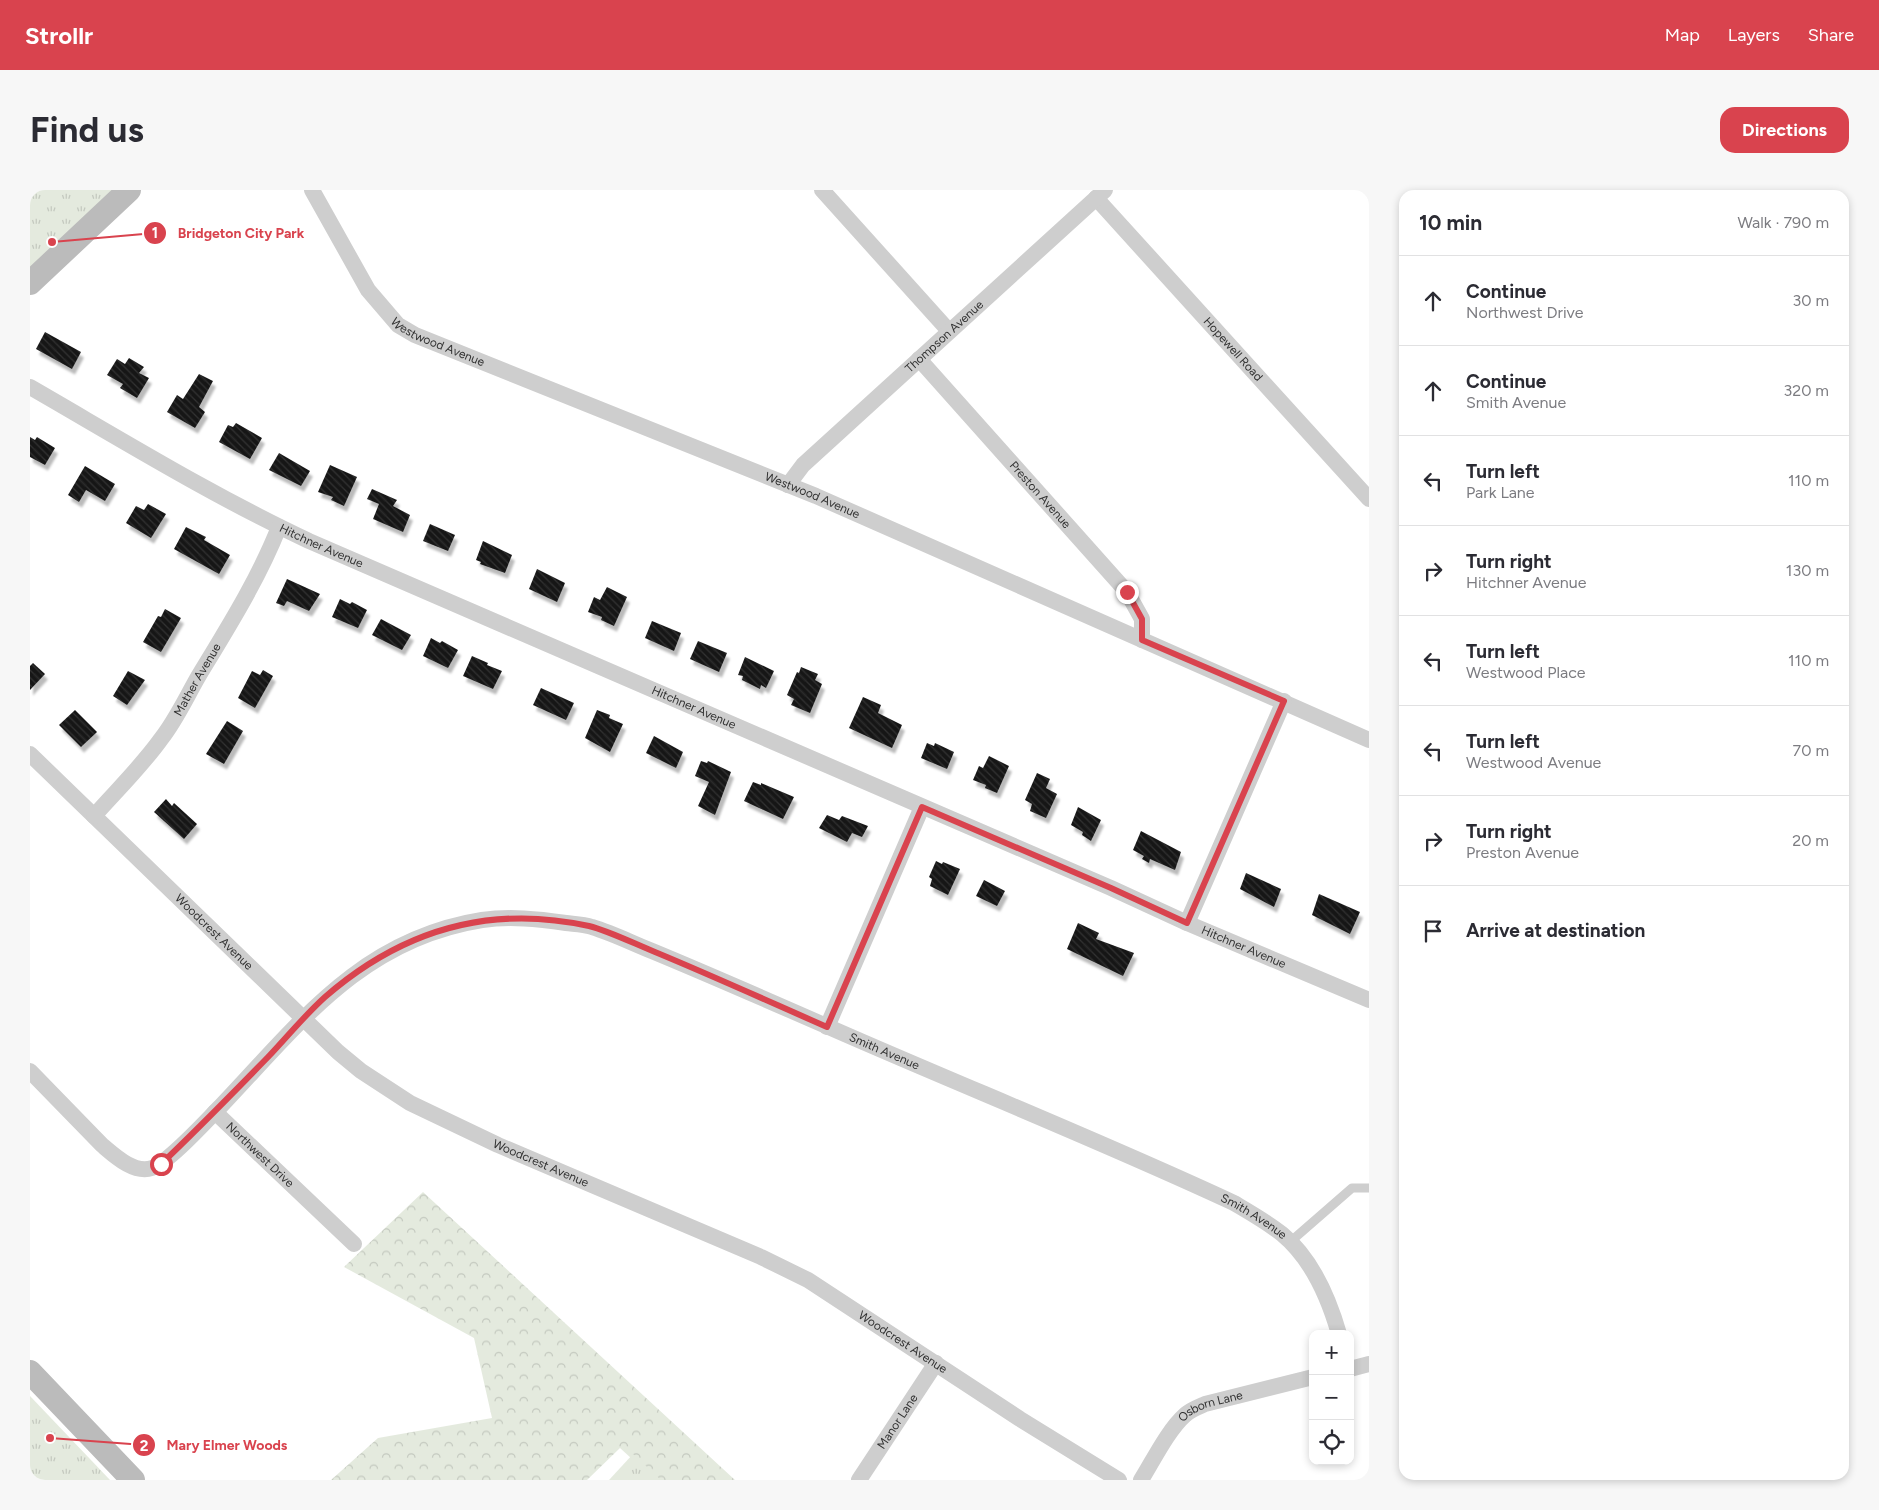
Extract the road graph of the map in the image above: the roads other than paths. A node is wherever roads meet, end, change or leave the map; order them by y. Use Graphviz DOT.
graph roads {
  1 [pos="129,190"];
  2 [pos="312,190"];
  3 [pos="822,190"];
  4 [pos="1100,194"];
  5 [pos="30,283"];
  6 [pos="949,331"];
  7 [pos="919,359"];
  8 [pos="30,387"];
  9 [pos="788,485"];
  10 [pos="1369,499"];
  11 [pos="279,527"];
  12 [pos="1142,640"];
  13 [pos="1284,701"];
  14 [pos="1369,740"];
  15 [pos="30,754"];
  16 [pos="922,807"];
  17 [pos="94,816"];
  18 [pos="1187,923"];
  19 [pos="1369,1000"];
  20 [pos="304,1019"];
  21 [pos="827,1027"];
  22 [pos="30,1071"];
  23 [pos="216,1112"];
  24 [pos="1369,1188"];
  25 [pos="1290,1242"];
  26 [pos="354,1244"];
  27 [pos="1338,1330"];
  28 [pos="936,1364"];
  29 [pos="1369,1364"];
  30 [pos="1354,1368"];
  31 [pos="30,1372"];
  32 [pos="1309,1378"];
  33 [pos="133,1480"];
  34 [pos="859,1480"];
  35 [pos="1119,1480"];
  36 [pos="1140,1480"];
  1 -- 5 [label="street"];
  2 -- 9 [label="street, Westwood Avenue"];
  3 -- 6 [label="street"];
  4 -- 6 [label="street, Thompson Avenue"];
  4 -- 10 [label="street, Hopewell Road"];
  6 -- 7 [label="street, Thompson Avenue"];
  7 -- 9 [label="street, Thompson Avenue"];
  7 -- 12 [label="street, Preston Avenue"];
  8 -- 11 [label="street, Hitchner Avenue"];
  9 -- 12 [label="street, Westwood Avenue"];
  11 -- 16 [label="street, Hitchner Avenue"];
  11 -- 17 [label="street, Mather Avenue"];
  12 -- 13 [label="street, Westwood Avenue"];
  13 -- 14 [label="street, Westwood Avenue"];
  13 -- 18 [label="street"];
  15 -- 17 [label="street, Woodcrest Avenue"];
  16 -- 18 [label="street, Hitchner Avenue"];
  16 -- 21 [label="street"];
  17 -- 20 [label="street, Woodcrest Avenue"];
  18 -- 19 [label="street, Hitchner Avenue"];
  20 -- 21 [label="street, Smith Avenue"];
  20 -- 23 [label="street, Smith Avenue"];
  20 -- 28 [label="street, Woodcrest Avenue"];
  21 -- 25 [label="street, Smith Avenue"];
  22 -- 23 [label="street, Northwest Drive"];
  23 -- 26 [label="street, Northwest Drive"];
  24 -- 25 [label="lane"];
  25 -- 27 [label="street, Smith Avenue"];
  28 -- 34 [label="street, Manor Lane"];
  28 -- 35 [label="street, Woodcrest Avenue"];
  29 -- 30 [label="street"];
  31 -- 33 [label="street"];
  32 -- 36 [label="street, Osborn Lane"];
}
